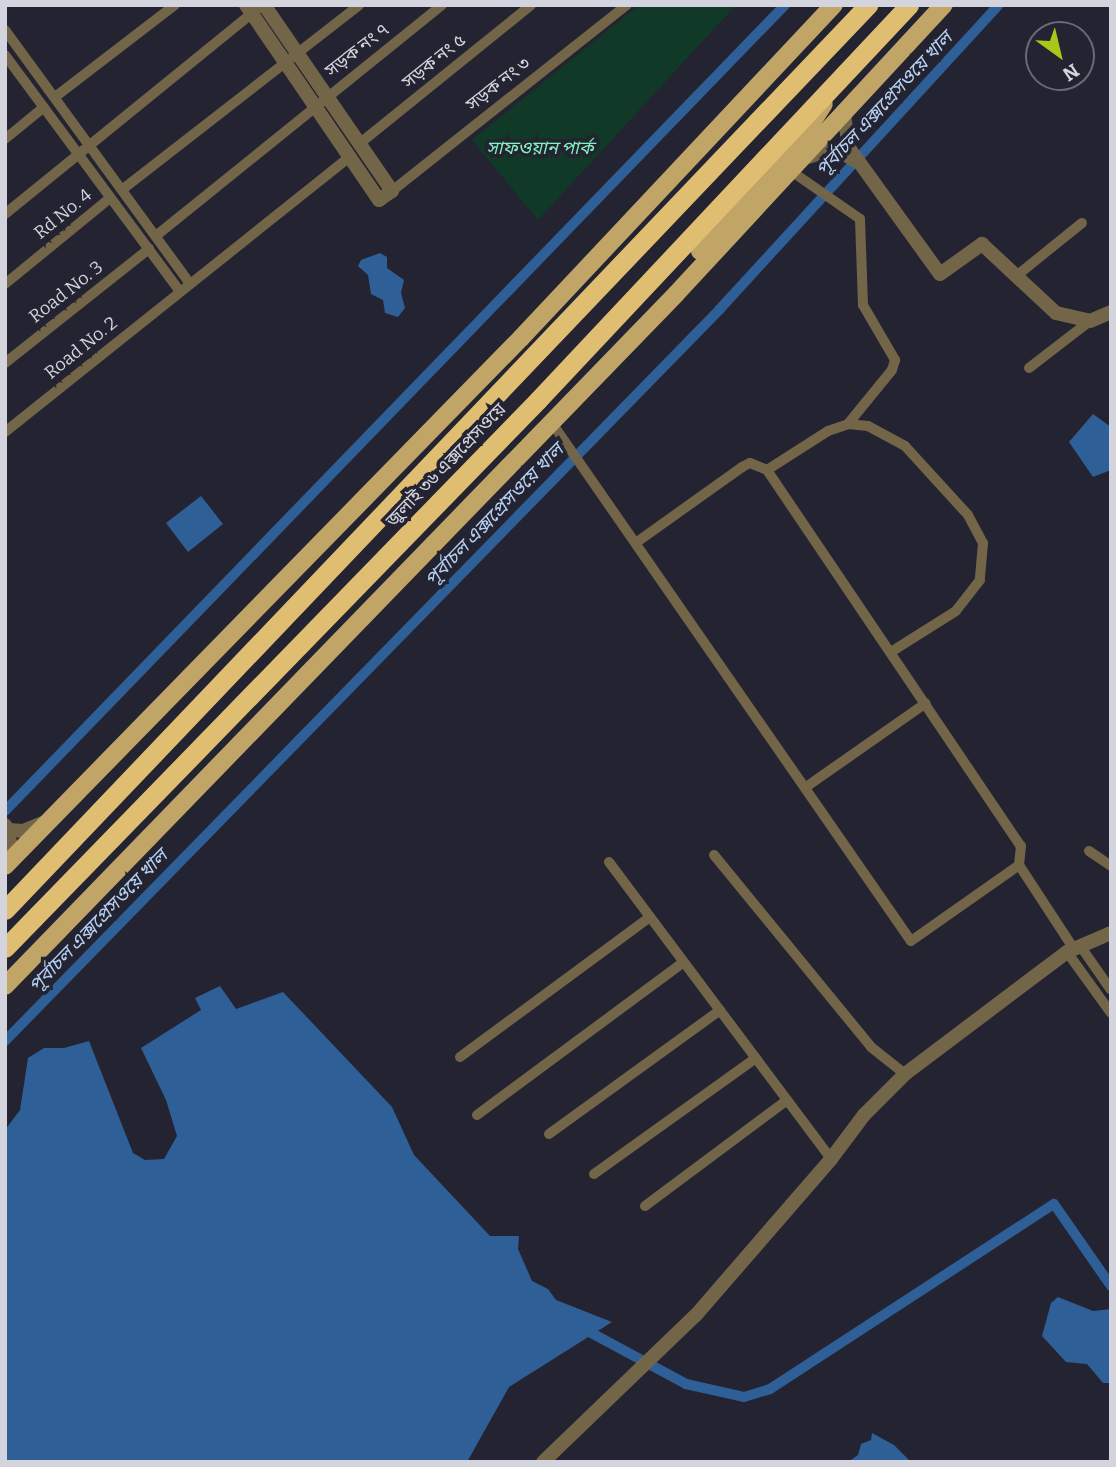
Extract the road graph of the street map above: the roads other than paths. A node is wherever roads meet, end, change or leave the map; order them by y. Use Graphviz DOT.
graph roads {
  1 [pos="175,5"];
  2 [pos="359,5"];
  3 [pos="442,5"];
  4 [pos="531,5"];
  5 [pos="627,5"];
  6 [pos="834,5"];
  7 [pos="868,5"];
  8 [pos="909,5"];
  9 [pos="944,5"];
  10 [pos="256,7"];
  11 [pos="5,30"];
  12 [pos="298,55"];
  13 [pos="6,58"];
  14 [pos="780,63"];
  15 [pos="286,64"];
  16 [pos="834,86"];
  17 [pos="55,97"];
  18 [pos="327,97"];
  19 [pos="315,106"];
  20 [pos="44,107"];
  21 [pos="844,124"];
  22 [pos="5,139"];
  23 [pos="359,144"];
  24 [pos="90,145"];
  25 [pos="78,155"];
  26 [pos="348,155"];
  27 [pos="857,162"];
  28 [pos="798,164"];
  29 [pos="123,189"];
  30 [pos="392,191"];
  31 [pos="110,198"];
  32 [pos="5,214"];
  33 [pos="1082,223"];
  34 [pos="656,232"];
  35 [pos="157,235"];
  36 [pos="149,249"];
  37 [pos="1015,277"];
  38 [pos="5,284"];
  39 [pos="190,284"];
  40 [pos="179,290"];
  41 [pos="676,294"];
  42 [pos="1111,312"];
  43 [pos="1090,321"];
  44 [pos="5,363"];
  45 [pos="1029,368"];
  46 [pos="552,423"];
  47 [pos="848,424"];
  48 [pos="5,432"];
  49 [pos="767,470"];
  50 [pos="637,541"];
  51 [pos="891,652"];
  52 [pos="926,704"];
  53 [pos="806,788"];
  54 [pos="50,820"];
  55 [pos="8,827"];
  56 [pos="1089,850"];
  57 [pos="713,855"];
  58 [pos="609,862"];
  59 [pos="5,863"];
  60 [pos="1019,864"];
  61 [pos="1111,866"];
  62 [pos="5,910"];
  63 [pos="650,917"];
  64 [pos="1111,933"];
  65 [pos="5,948"];
  66 [pos="1074,949"];
  67 [pos="684,962"];
  68 [pos="5,986"];
  69 [pos="1111,990"];
  70 [pos="720,1010"];
  71 [pos="1111,1013"];
  72 [pos="460,1057"];
  73 [pos="756,1058"];
  74 [pos="905,1074"];
  75 [pos="787,1100"];
  76 [pos="477,1115"];
  77 [pos="549,1134"];
  78 [pos="831,1159"];
  79 [pos="594,1174"];
  80 [pos="645,1206"];
  81 [pos="543,1462"];
  1 -- 17 [label="street"];
  2 -- 12 [label="street"];
  3 -- 18 [label="street, সড়ক নং ৭"];
  4 -- 23 [label="street, সড়ক নং ৫"];
  5 -- 30 [label="street, সড়ক নং ৩"];
  6 -- 14 [label="main road"];
  7 -- 34 [label="highway, জুলাই ৩৬ এক্সপ্রেসওয়ে"];
  8 -- 16 [label="highway, জুলাই ৩৬ এক্সপ্রেসওয়ে"];
  9 -- 21 [label="main road"];
  10 -- 12 [label="street"];
  10 -- 15 [label="street"];
  10 -- 24 [label="street"];
  11 -- 17 [label="street"];
  12 -- 15 [label="street"];
  12 -- 18 [label="street"];
  13 -- 20 [label="street"];
  14 -- 34 [label="main road"];
  14 -- 54 [label="main road"];
  15 -- 19 [label="street"];
  15 -- 29 [label="street"];
  16 -- 41 [label="main road"];
  16 -- 65 [label="highway, জুলাই ৩৬ এক্সপ্রেসওয়ে"];
  17 -- 24 [label="street"];
  18 -- 19 [label="street, সড়ক নং ৭"];
  18 -- 23 [label="street"];
  19 -- 26 [label="street"];
  19 -- 35 [label="street, সড়ক নং ৭"];
  20 -- 22 [label="street"];
  20 -- 25 [label="street"];
  21 -- 27 [label="street"];
  21 -- 28 [label="main road"];
  23 -- 26 [label="street"];
  23 -- 30 [label="street"];
  24 -- 25 [label="street"];
  24 -- 29 [label="street"];
  25 -- 31 [label="street"];
  25 -- 32 [label="street"];
  26 -- 30 [label="street"];
  26 -- 39 [label="street, Road No. 2"];
  27 -- 28 [label="street"];
  27 -- 37 [label="street"];
  28 -- 41 [label="main road"];
  28 -- 47 [label="street"];
  29 -- 35 [label="street"];
  31 -- 36 [label="street"];
  31 -- 38 [label="street, Rd No. 4"];
  33 -- 37 [label="street"];
  34 -- 62 [label="highway, জুলাই ৩৬ এক্সপ্রেসওয়ে"];
  35 -- 39 [label="street"];
  36 -- 40 [label="street"];
  36 -- 44 [label="street, Road No. 3"];
  37 -- 43 [label="street"];
  39 -- 40 [label="street, Road No. 2"];
  40 -- 48 [label="street, Road No. 2"];
  41 -- 46 [label="main road"];
  42 -- 43 [label="street"];
  43 -- 45 [label="street"];
  46 -- 50 [label="street"];
  46 -- 68 [label="main road"];
  47 -- 49 [label="street"];
  47 -- 51 [label="street"];
  49 -- 50 [label="street"];
  49 -- 51 [label="street"];
  50 -- 53 [label="street"];
  51 -- 52 [label="street"];
  52 -- 53 [label="street"];
  52 -- 60 [label="street"];
  53 -- 60 [label="street"];
  54 -- 55 [label="street"];
  54 -- 59 [label="main road"];
  55 -- 59 [label="street"];
  56 -- 61 [label="street"];
  57 -- 74 [label="street"];
  58 -- 63 [label="street"];
  60 -- 66 [label="street"];
  63 -- 67 [label="street"];
  63 -- 72 [label="street"];
  64 -- 66 [label="street"];
  66 -- 69 [label="street"];
  66 -- 71 [label="street"];
  66 -- 74 [label="street"];
  67 -- 70 [label="street"];
  67 -- 76 [label="street"];
  70 -- 73 [label="street"];
  70 -- 77 [label="street"];
  73 -- 75 [label="street"];
  73 -- 79 [label="street"];
  74 -- 78 [label="street"];
  75 -- 78 [label="street"];
  75 -- 80 [label="street"];
  78 -- 81 [label="street"];
}
